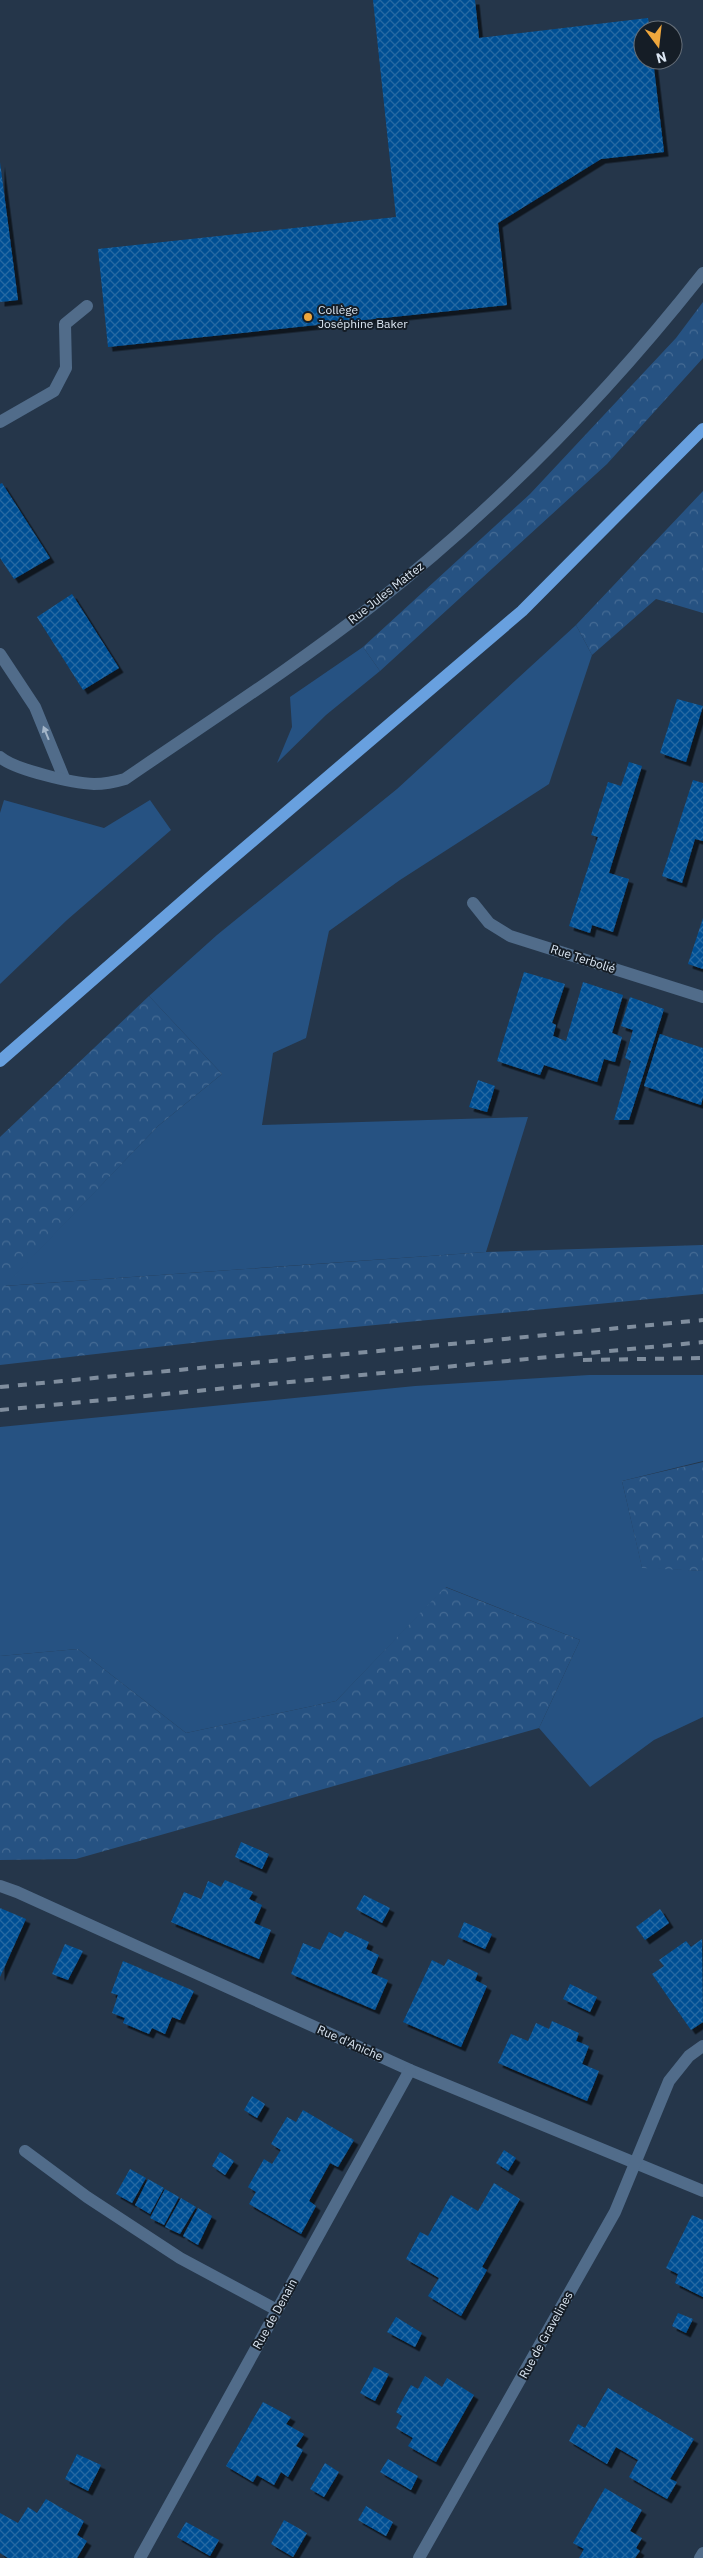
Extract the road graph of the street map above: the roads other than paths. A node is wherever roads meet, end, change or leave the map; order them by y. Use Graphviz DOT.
graph roads {
  1 [pos="703,273"];
  2 [pos="87,306"];
  3 [pos="0,422"];
  4 [pos="703,429"];
  5 [pos="0,654"];
  6 [pos="0,756"];
  7 [pos="64,778"];
  8 [pos="473,903"];
  9 [pos="703,997"];
  10 [pos="0,1061"];
  11 [pos="0,1886"];
  12 [pos="703,2046"];
  13 [pos="410,2070"];
  14 [pos="25,2151"];
  15 [pos="636,2162"];
  16 [pos="703,2191"];
  17 [pos="277,2310"];
  18 [pos="703,2553"];
  19 [pos="140,2558"];
  20 [pos="419,2558"];
  21 [pos="700,2558"];
  1 -- 7 [label="street, Rue Jules Mattez"];
  2 -- 3 [label="street"];
  4 -- 10 [label="main road"];
  7 -- 5 [label="street, one-way"];
  6 -- 7 [label="street, Rue Jules Mattez"];
  8 -- 9 [label="street, Rue Terbolié"];
  11 -- 13 [label="street, Rue d'Aniche"];
  12 -- 15 [label="street, Rue de Gravelines"];
  13 -- 15 [label="street, Rue d'Aniche"];
  13 -- 17 [label="street, Rue de Denain"];
  14 -- 17 [label="street"];
  15 -- 16 [label="street, Rue d'Aniche"];
  15 -- 20 [label="street, Rue de Gravelines"];
  17 -- 19 [label="street, Rue de Denain"];
  18 -- 21 [label="street"];
}
